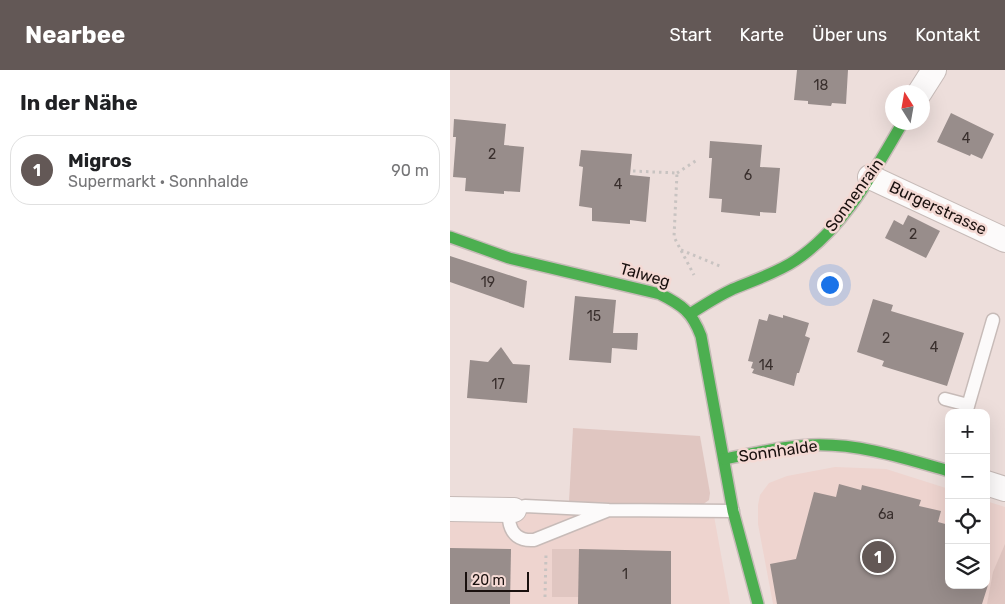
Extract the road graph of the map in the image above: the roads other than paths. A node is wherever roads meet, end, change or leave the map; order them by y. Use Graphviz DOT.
graph roads {
  1 [pos="934,70"];
  2 [pos="924,85"];
  3 [pos="898,130"];
  4 [pos="870,177"];
  5 [pos="450,237"];
  6 [pos="1005,240"];
  7 [pos="690,314"];
  8 [pos="993,320"];
  9 [pos="945,399"];
  10 [pos="967,409"];
  11 [pos="724,459"];
  12 [pos="945,470"];
  13 [pos="990,484"];
  14 [pos="1005,489"];
  15 [pos="450,509"];
  16 [pos="514,510"];
  17 [pos="609,510"];
  18 [pos="733,511"];
  19 [pos="735,566"];
  20 [pos="758,604"];
  1 -- 2 [label="street"];
  3 -- 4 [label="street, Sonnenrain"];
  4 -- 6 [label="street, Burgerstrasse"];
  4 -- 7 [label="street, Sonnenrain"];
  5 -- 7 [label="street, Talweg"];
  7 -- 11 [label="street, Talweg"];
  8 -- 10 [label="lane"];
  9 -- 10 [label="lane"];
  11 -- 12 [label="street, Sonnhalde"];
  11 -- 18 [label="street, Talweg"];
  13 -- 14 [label="street"];
  15 -- 16 [label="street"];
  16 -- 17 [label="lane"];
  16 -- 17 [label="lane"];
  17 -- 18 [label="lane"];
  18 -- 19 [label="street, Talweg"];
  18 -- 20 [label="street, Talweg"];
}
